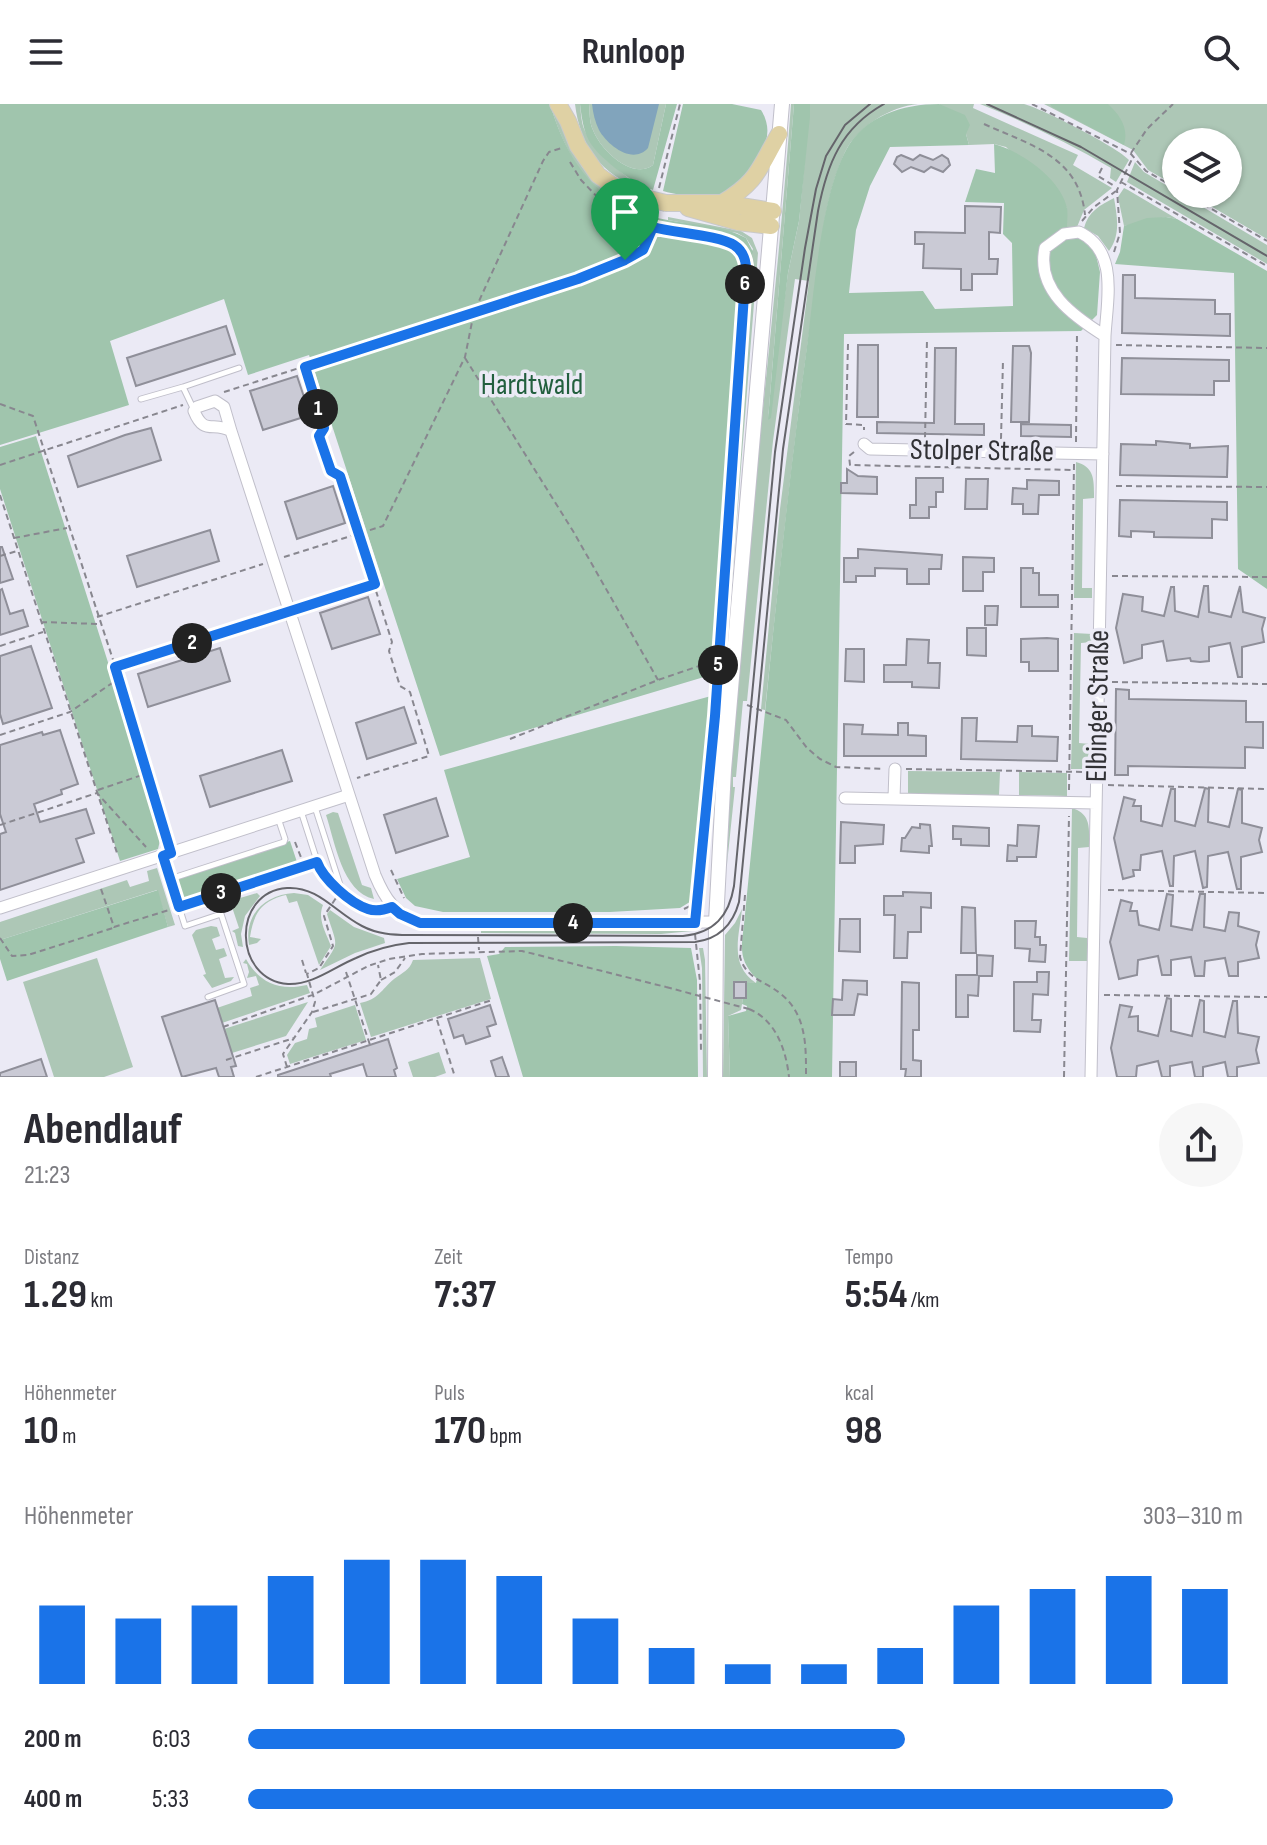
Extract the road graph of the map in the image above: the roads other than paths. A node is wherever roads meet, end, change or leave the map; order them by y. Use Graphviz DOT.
graph roads {
  1 [pos="558,104"];
  2 [pos="782,104"];
  3 [pos="568,112"];
  4 [pos="779,134"];
  5 [pos="722,203"];
  6 [pos="672,204"];
  7 [pos="772,219"];
  8 [pos="1104,340"];
  9 [pos="239,368"];
  10 [pos="183,387"];
  11 [pos="141,399"];
  12 [pos="191,407"];
  13 [pos="231,431"];
  14 [pos="864,444"];
  15 [pos="1103,454"];
  16 [pos="895,769"];
  17 [pos="349,795"];
  18 [pos="845,798"];
  19 [pos="894,798"];
  20 [pos="1096,803"];
  21 [pos="315,807"];
  22 [pos="301,811"];
  23 [pos="278,818"];
  24 [pos="163,855"];
  25 [pos="170,879"];
  26 [pos="342,891"];
  27 [pos="392,907"];
  28 [pos="0,908"];
  29 [pos="716,922"];
  30 [pos="208,997"];
  31 [pos="715,1077"];
  32 [pos="1091,1077"];
  1 -- 3 [label="main road"];
  2 -- 4 [label="main road"];
  3 -- 6 [label="main road, bridge"];
  4 -- 5 [label="main road"];
  4 -- 7 [label="main road"];
  5 -- 6 [label="main road"];
  5 -- 7 [label="main road"];
  6 -- 7 [label="main road"];
  7 -- 29 [label="main road"];
  8 -- 8 [label="street, Elbinger Straße"];
  8 -- 15 [label="street, Elbinger Straße"];
  9 -- 10 [label="lane"];
  10 -- 11 [label="lane"];
  10 -- 12 [label="lane"];
  12 -- 13 [label="street"];
  12 -- 13 [label="street"];
  13 -- 17 [label="street"];
  14 -- 15 [label="street, Stolper Straße"];
  15 -- 20 [label="street, Elbinger Straße"];
  16 -- 19 [label="street"];
  17 -- 21 [label="street"];
  17 -- 27 [label="street"];
  18 -- 19 [label="street"];
  19 -- 20 [label="street"];
  20 -- 32 [label="street, Elbinger Straße"];
  21 -- 22 [label="street"];
  21 -- 26 [label="lane"];
  22 -- 23 [label="street"];
  22 -- 26 [label="lane"];
  23 -- 24 [label="street"];
  23 -- 25 [label="lane"];
  24 -- 25 [label="lane"];
  24 -- 28 [label="street"];
  25 -- 30 [label="lane"];
  26 -- 27 [label="lane"];
  27 -- 29 [label="street"];
  29 -- 31 [label="main road"];
}
